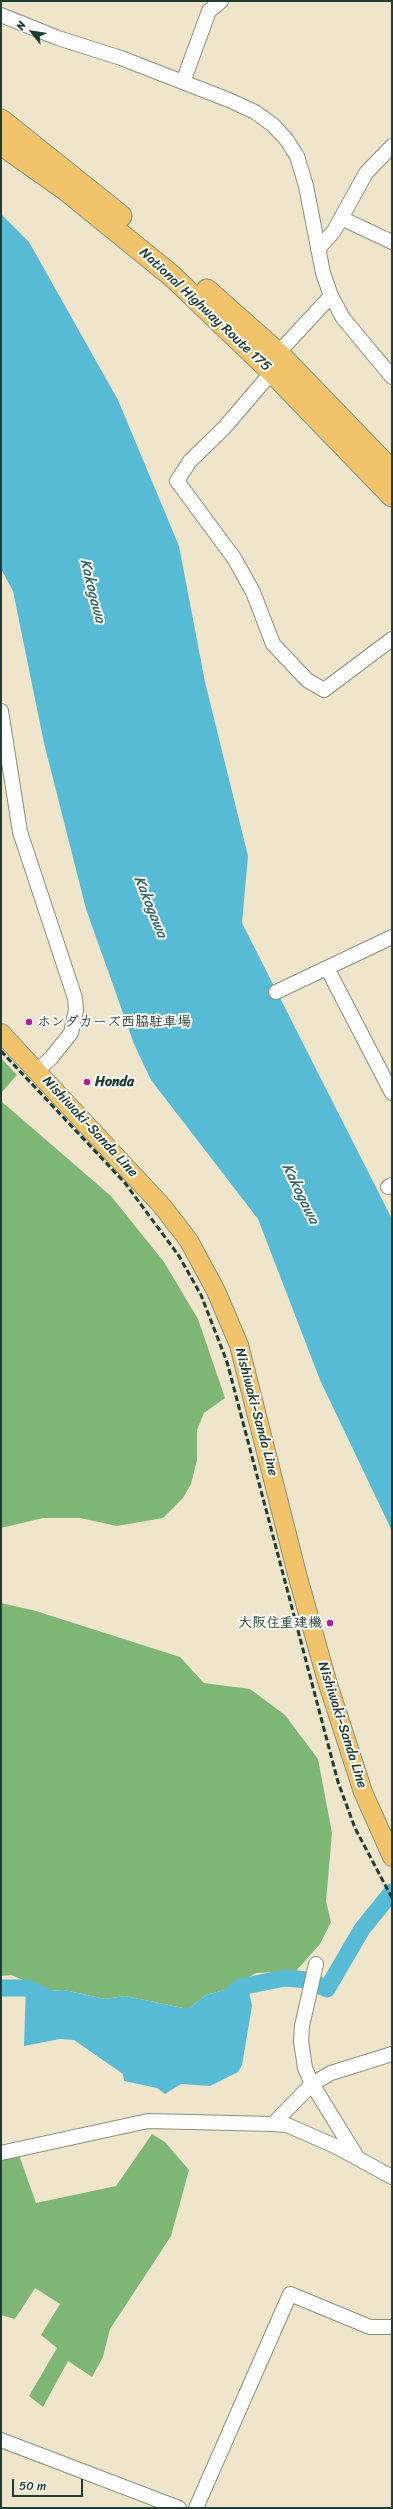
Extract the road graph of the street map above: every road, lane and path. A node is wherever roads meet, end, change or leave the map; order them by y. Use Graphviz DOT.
graph roads {
  1 [pos="221,1"];
  2 [pos="205,6"];
  3 [pos="1,15"];
  4 [pos="184,82"];
  5 [pos="1,120"];
  6 [pos="1,144"];
  7 [pos="392,146"];
  8 [pos="341,218"];
  9 [pos="392,242"];
  10 [pos="318,249"];
  11 [pos="331,296"];
  12 [pos="275,363"];
  13 [pos="392,377"];
  14 [pos="390,484"];
  15 [pos="392,639"];
  16 [pos="1,711"];
  17 [pos="392,937"];
  18 [pos="327,968"];
  19 [pos="276,992"];
  20 [pos="1,1033"];
  21 [pos="37,1071"];
  22 [pos="392,1093"];
  23 [pos="392,1857"];
  24 [pos="316,1964"];
  25 [pos="392,2054"];
  26 [pos="312,2084"];
  27 [pos="273,2124"];
  28 [pos="1,2153"];
  29 [pos="357,2158"];
  30 [pos="392,2177"];
  31 [pos="392,2327"];
  32 [pos="1,2440"];
  33 [pos="179,2508"];
  34 [pos="196,2508"];
  1 -- 2 [label="street"];
  2 -- 4 [label="street"];
  3 -- 4 [label="street"];
  4 -- 10 [label="street"];
  5 -- 12 [label="highway, National Highway Route 175"];
  6 -- 12 [label="highway, National Highway Route 175"];
  7 -- 8 [label="street"];
  8 -- 9 [label="street"];
  8 -- 10 [label="street"];
  10 -- 11 [label="street"];
  11 -- 12 [label="street"];
  11 -- 13 [label="street"];
  12 -- 14 [label="highway, National Highway Route 175"];
  12 -- 15 [label="street"];
  16 -- 21 [label="street"];
  17 -- 18 [label="street"];
  18 -- 19 [label="street"];
  18 -- 22 [label="street"];
  20 -- 21 [label="main road, Nishiwaki-Sanda Line"];
  21 -- 23 [label="main road, Nishiwaki-Sanda Line"];
  24 -- 26 [label="street"];
  25 -- 26 [label="street"];
  26 -- 27 [label="street"];
  26 -- 29 [label="street"];
  27 -- 28 [label="street"];
  27 -- 29 [label="street"];
  29 -- 30 [label="street"];
  31 -- 34 [label="street"];
  32 -- 33 [label="street"];
}
